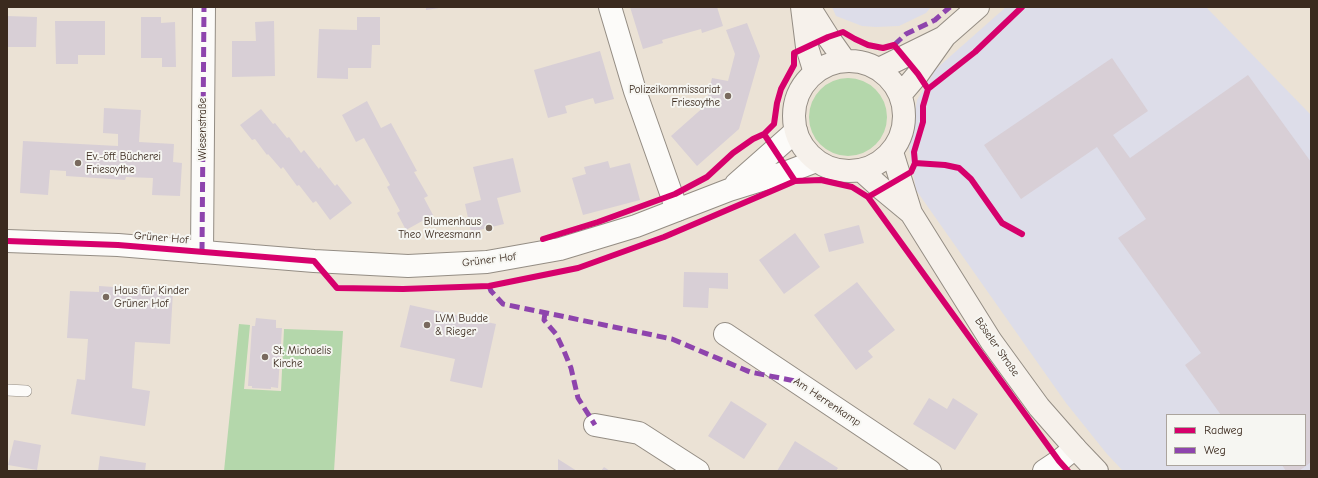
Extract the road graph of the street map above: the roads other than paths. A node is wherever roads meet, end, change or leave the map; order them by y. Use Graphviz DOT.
graph roads {
  1 [pos="204,7"];
  2 [pos="610,7"];
  3 [pos="802,7"];
  4 [pos="809,7"];
  5 [pos="978,7"];
  6 [pos="945,36"];
  7 [pos="845,61"];
  8 [pos="879,69"];
  9 [pos="815,73"];
  10 [pos="901,94"];
  11 [pos="796,132"];
  12 [pos="892,152"];
  13 [pos="816,161"];
  14 [pos="862,170"];
  15 [pos="729,190"];
  16 [pos="677,210"];
  17 [pos="911,213"];
  18 [pos="7,241"];
  19 [pos="202,252"];
  20 [pos="725,334"];
  21 [pos="7,390"];
  22 [pos="26,392"];
  23 [pos="595,425"];
  24 [pos="1075,448"];
  25 [pos="698,471"];
  26 [pos="930,471"];
  27 [pos="1044,471"];
  28 [pos="1097,471"];
  1 -- 19 [label="street, Wiesenstraße"];
  2 -- 16 [label="street"];
  3 -- 9 [label="main road"];
  4 -- 7 [label="main road"];
  5 -- 6 [label="main road"];
  6 -- 8 [label="main road"];
  6 -- 10 [label="main road"];
  7 -- 8 [label="main road"];
  7 -- 9 [label="main road"];
  8 -- 10 [label="main road"];
  9 -- 11 [label="main road"];
  10 -- 12 [label="main road"];
  11 -- 13 [label="main road"];
  11 -- 15 [label="street, Grüner Hof"];
  12 -- 14 [label="main road"];
  12 -- 17 [label="main road, Böseler Straße"];
  13 -- 14 [label="main road"];
  13 -- 15 [label="street, Grüner Hof"];
  14 -- 17 [label="main road, Böseler Straße"];
  15 -- 16 [label="street, Grüner Hof"];
  16 -- 19 [label="street, Grüner Hof"];
  17 -- 24 [label="main road, Böseler Straße"];
  18 -- 19 [label="street, Grüner Hof"];
  20 -- 26 [label="street, Am Herrenkamp"];
  21 -- 22 [label="lane"];
  23 -- 25 [label="street"];
  24 -- 27 [label="street"];
  24 -- 28 [label="main road, Böseler Straße"];
}
